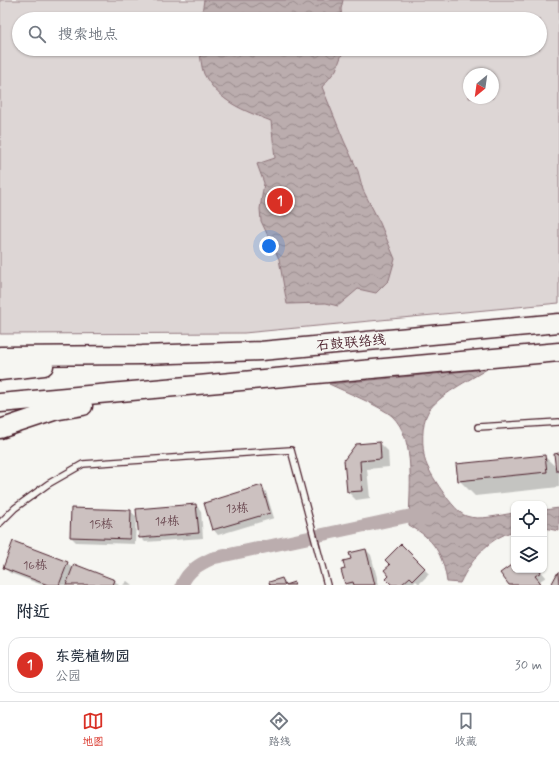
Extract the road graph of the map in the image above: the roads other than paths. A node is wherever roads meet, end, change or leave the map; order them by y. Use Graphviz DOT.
graph roads {
  1 [pos="559,323"];
  2 [pos="559,352"];
  3 [pos="142,355"];
  4 [pos="0,356"];
  5 [pos="0,371"];
  6 [pos="236,382"];
  7 [pos="0,403"];
  8 [pos="559,422"];
  9 [pos="478,427"];
  10 [pos="0,429"];
  11 [pos="0,523"];
  12 [pos="327,585"];
  1 -- 3 [label="highway, 石鼓联络线"];
  2 -- 6 [label="highway, 石鼓联络线"];
  3 -- 4 [label="highway"];
  3 -- 5 [label="highway"];
  6 -- 7 [label="highway"];
  6 -- 10 [label="highway"];
  8 -- 9 [label="lane"];
  11 -- 12 [label="lane"];
}
